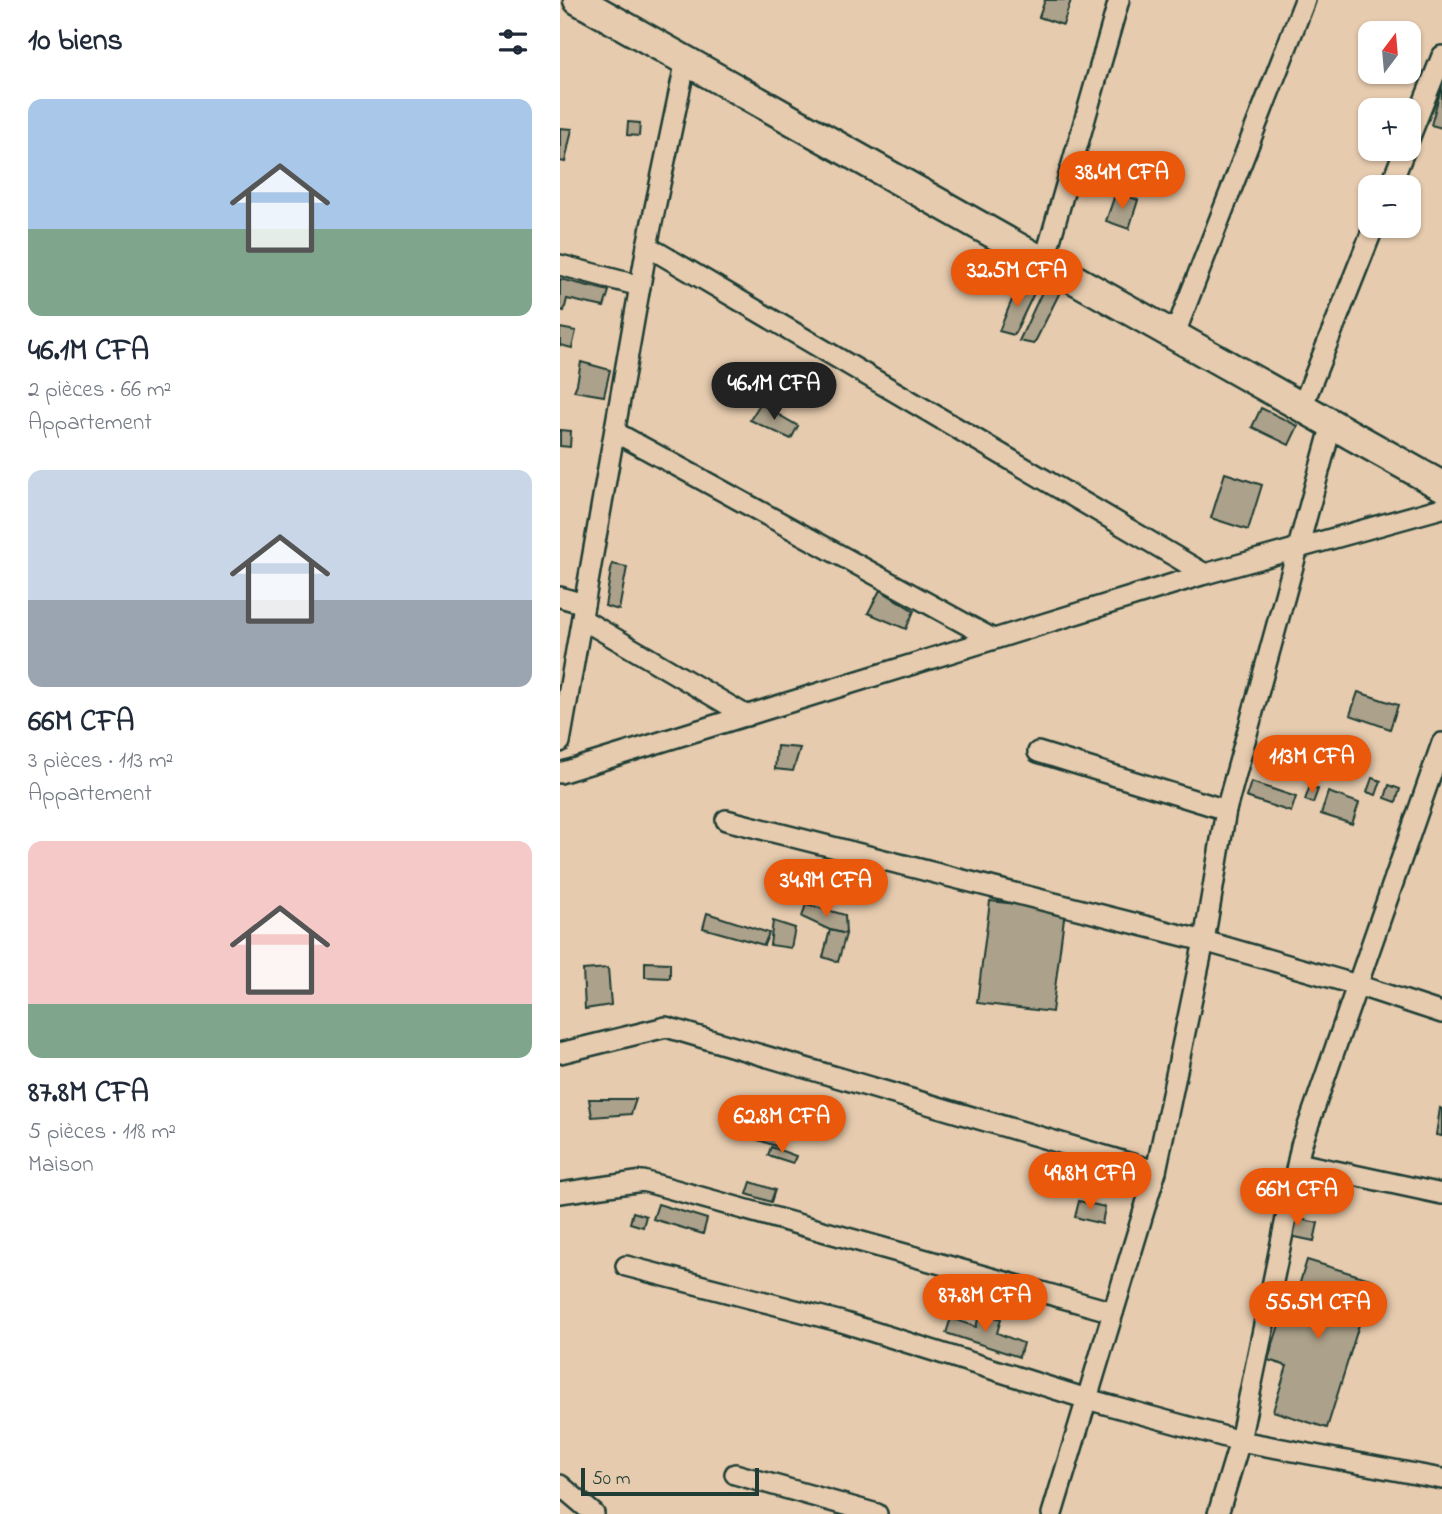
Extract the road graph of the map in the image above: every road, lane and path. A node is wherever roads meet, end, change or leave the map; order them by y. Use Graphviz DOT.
graph roads {
  1 [pos="578,0"];
  2 [pos="1119,0"];
  3 [pos="1305,0"];
  4 [pos="1442,56"];
  5 [pos="686,61"];
  6 [pos="1421,109"];
  7 [pos="1369,238"];
  8 [pos="647,247"];
  9 [pos="1044,262"];
  10 [pos="560,265"];
  11 [pos="640,286"];
  12 [pos="1174,335"];
  13 [pos="1302,407"];
  14 [pos="1332,424"];
  15 [pos="615,432"];
  16 [pos="1442,486"];
  17 [pos="1442,508"];
  18 [pos="1298,547"];
  19 [pos="1205,574"];
  20 [pos="560,597"];
  21 [pos="583,611"];
  22 [pos="993,639"];
  23 [pos="747,716"];
  24 [pos="560,743"];
  25 [pos="1442,743"];
  26 [pos="1038,752"];
  27 [pos="560,773"];
  28 [pos="1226,810"];
  29 [pos="726,820"];
  30 [pos="1204,941"];
  31 [pos="1357,985"];
  32 [pos="1442,1013"];
  33 [pos="560,1054"];
  34 [pos="1298,1163"];
  35 [pos="1156,1171"];
  36 [pos="560,1193"];
  37 [pos="1442,1194"];
  38 [pos="626,1266"];
  39 [pos="1113,1312"];
  40 [pos="1087,1399"];
  41 [pos="1240,1441"];
  42 [pos="735,1474"];
  43 [pos="1442,1479"];
  44 [pos="560,1485"];
  45 [pos="594,1514"];
  46 [pos="877,1514"];
  47 [pos="1052,1514"];
  48 [pos="1218,1514"];
  1 -- 5 [label="street"];
  2 -- 9 [label="street"];
  3 -- 12 [label="street"];
  4 -- 6 [label="street"];
  5 -- 8 [label="street"];
  5 -- 9 [label="street"];
  7 -- 13 [label="street"];
  8 -- 11 [label="street"];
  8 -- 19 [label="street"];
  9 -- 12 [label="street"];
  10 -- 11 [label="street"];
  11 -- 15 [label="street"];
  12 -- 13 [label="street"];
  13 -- 14 [label="street"];
  14 -- 16 [label="street"];
  14 -- 18 [label="street"];
  15 -- 21 [label="street"];
  15 -- 22 [label="street"];
  17 -- 18 [label="street"];
  18 -- 19 [label="street"];
  18 -- 28 [label="street"];
  19 -- 22 [label="street"];
  20 -- 21 [label="street"];
  21 -- 23 [label="street"];
  21 -- 24 [label="street"];
  22 -- 23 [label="street"];
  23 -- 27 [label="street"];
  25 -- 31 [label="street"];
  26 -- 28 [label="street"];
  28 -- 30 [label="street"];
  29 -- 30 [label="street"];
  30 -- 31 [label="street"];
  30 -- 35 [label="street"];
  31 -- 32 [label="street"];
  31 -- 34 [label="street"];
  33 -- 35 [label="street"];
  34 -- 37 [label="street"];
  34 -- 41 [label="street"];
  35 -- 39 [label="street"];
  36 -- 39 [label="street"];
  38 -- 40 [label="street"];
  39 -- 40 [label="street"];
  40 -- 41 [label="street"];
  40 -- 47 [label="street"];
  41 -- 43 [label="street"];
  41 -- 48 [label="street"];
  42 -- 46 [label="street"];
  44 -- 45 [label="street"];
}
